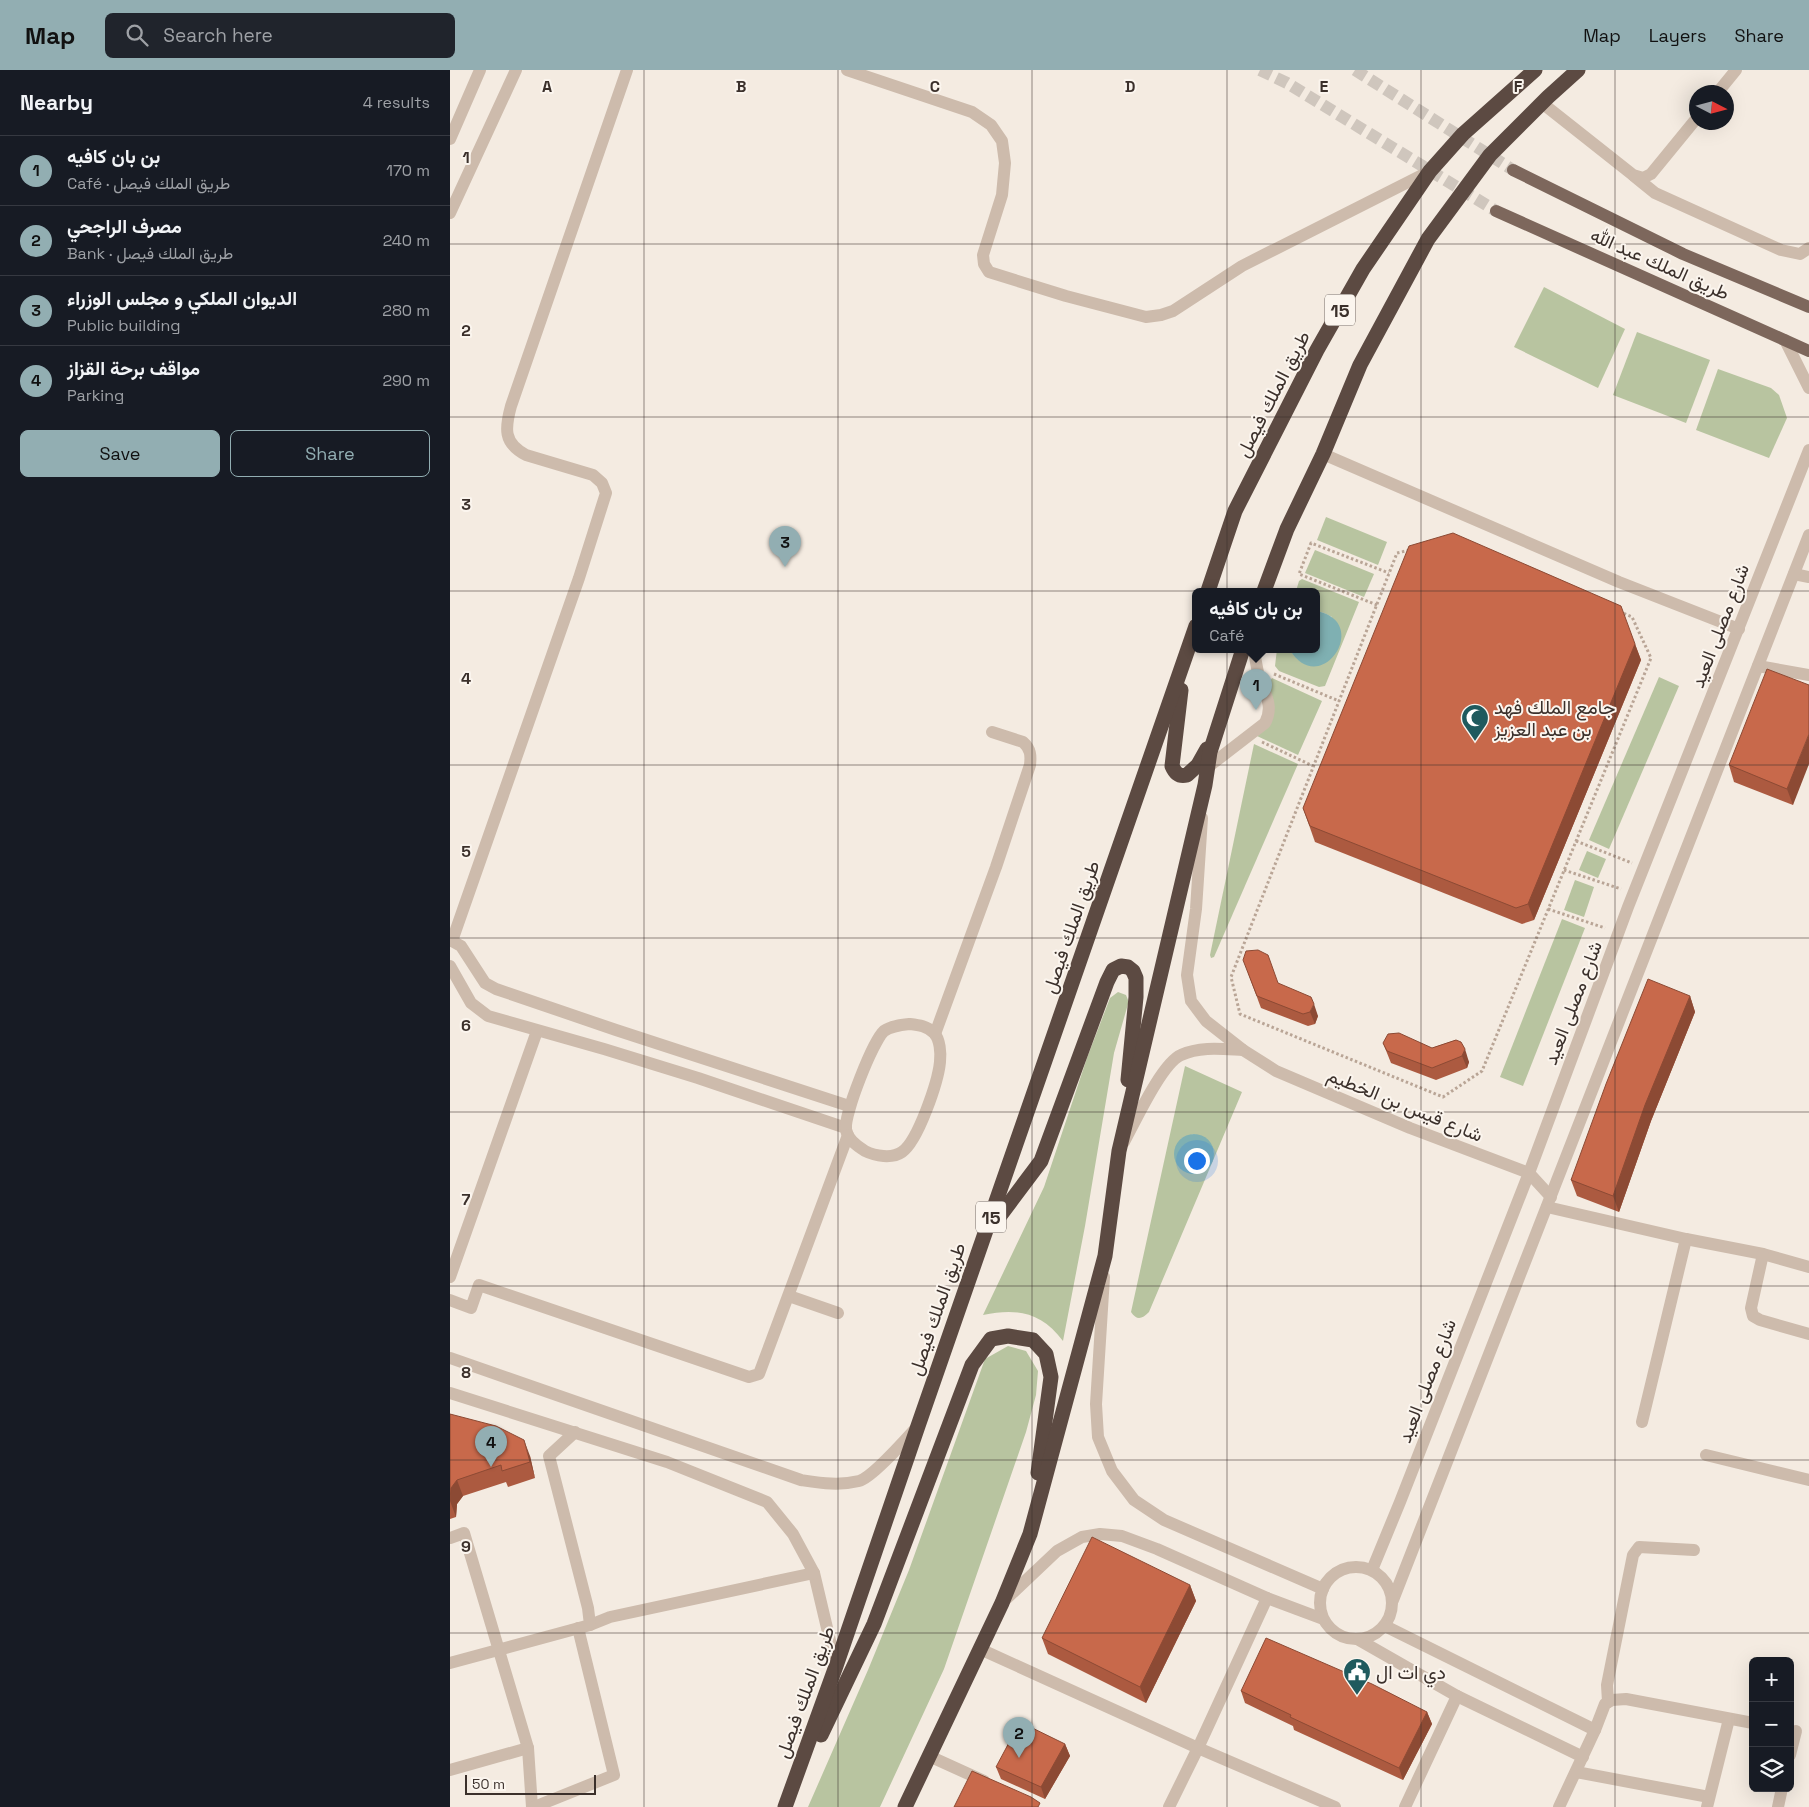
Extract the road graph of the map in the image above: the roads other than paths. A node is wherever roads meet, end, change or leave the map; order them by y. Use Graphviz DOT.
graph roads {
  1 [pos="480,70"];
  2 [pos="516,70"];
  3 [pos="627,70"];
  4 [pos="846,70"];
  5 [pos="1535,70"];
  6 [pos="1578,70"];
  7 [pos="1736,70"];
  8 [pos="1724,85"];
  9 [pos="1542,103"];
  10 [pos="1689,127"];
  11 [pos="450,138"];
  12 [pos="1513,170"];
  13 [pos="1430,171"];
  14 [pos="1633,175"];
  15 [pos="1496,211"];
  16 [pos="450,213"];
  17 [pos="1809,248"];
  18 [pos="1808,306"];
  19 [pos="1785,340"];
  20 [pos="1809,351"];
  21 [pos="1809,388"];
  22 [pos="1809,450"];
  23 [pos="1322,454"];
  24 [pos="1809,475"];
  25 [pos="1794,488"];
  26 [pos="1809,534"];
  27 [pos="1794,574"];
  28 [pos="1809,577"];
  29 [pos="1209,588"];
  30 [pos="1265,588"];
  31 [pos="1739,629"];
  32 [pos="1192,637"];
  33 [pos="1192,641"];
  34 [pos="1242,653"];
  35 [pos="1255,653"];
  36 [pos="1758,666"];
  37 [pos="1809,675"];
  38 [pos="992,732"];
  39 [pos="1216,734"];
  40 [pos="1208,767"];
  41 [pos="1205,785"];
  42 [pos="451,941"];
  43 [pos="450,966"];
  44 [pos="537,1031"];
  45 [pos="935,1034"];
  46 [pos="1243,1050"];
  47 [pos="849,1106"];
  48 [pos="1127,1119"];
  49 [pos="846,1132"];
  50 [pos="1119,1151"];
  51 [pos="1529,1174"];
  52 [pos="1549,1202"];
  53 [pos="983,1238"];
  54 [pos="1686,1239"];
  55 [pos="1763,1254"];
  56 [pos="1105,1256"];
  57 [pos="1809,1267"];
  58 [pos="450,1277"];
  59 [pos="789,1296"];
  60 [pos="450,1300"];
  61 [pos="838,1313"];
  62 [pos="1809,1334"];
  63 [pos="450,1358"];
  64 [pos="450,1393"];
  65 [pos="1642,1422"];
  66 [pos="918,1426"];
  67 [pos="575,1432"];
  68 [pos="1706,1454"];
  69 [pos="1809,1480"];
  70 [pos="1030,1534"];
  71 [pos="450,1538"];
  72 [pos="1694,1550"];
  73 [pos="1372,1570"];
  74 [pos="814,1573"];
  75 [pos="1323,1589"];
  76 [pos="1267,1598"];
  77 [pos="1393,1600"];
  78 [pos="1002,1603"];
  79 [pos="1323,1619"];
  80 [pos="584,1626"];
  81 [pos="1385,1626"];
  82 [pos="1359,1640"];
  83 [pos="498,1648"];
  84 [pos="980,1650"];
  85 [pos="450,1662"];
  86 [pos="836,1666"];
  87 [pos="1457,1696"];
  88 [pos="1608,1702"];
  89 [pos="1729,1719"];
  90 [pos="1749,1722"];
  91 [pos="1596,1730"];
  92 [pos="1794,1730"];
  93 [pos="1809,1733"];
  94 [pos="528,1748"];
  95 [pos="1198,1748"];
  96 [pos="929,1756"];
  97 [pos="1583,1757"];
  98 [pos="450,1770"];
  99 [pos="1576,1772"];
  100 [pos="999,1788"];
  101 [pos="1781,1792"];
  102 [pos="1708,1802"];
  103 [pos="533,1807"];
  104 [pos="786,1807"];
  105 [pos="905,1807"];
  106 [pos="1169,1807"];
  107 [pos="1335,1807"];
  108 [pos="1405,1807"];
  109 [pos="1559,1807"];
  110 [pos="1778,1807"];
  1 -- 11 [label="street"];
  2 -- 16 [label="street"];
  3 -- 42 [label="street"];
  4 -- 13 [label="street"];
  5 -- 13 [label="highway, طريق الملك فيصل / 15"];
  6 -- 9 [label="highway, 15"];
  7 -- 8 [label="street"];
  9 -- 14 [label="street"];
  9 -- 23 [label="highway, 15"];
  10 -- 14 [label="street"];
  12 -- 18 [label="main road, طريق الملك عبد الله"];
  13 -- 29 [label="highway, طريق الملك فيصل / 15"];
  14 -- 17 [label="street"];
  15 -- 19 [label="main road, طريق الملك عبد الله"];
  19 -- 20 [label="main road, طريق الملك عبد الله"];
  19 -- 21 [label="street"];
  22 -- 25 [label="street, شارع مصلى العيد"];
  23 -- 30 [label="highway, 15"];
  23 -- 31 [label="street"];
  24 -- 25 [label="street"];
  25 -- 31 [label="street, شارع مصلى العيد"];
  26 -- 27 [label="street"];
  27 -- 28 [label="street"];
  27 -- 36 [label="street"];
  31 -- 51 [label="street, شارع مصلى العيد"];
  32 -- 53 [label="highway, طريق الملك فيصل / 15"];
  33 -- 39 [label="highway"];
  34 -- 39 [label="highway"];
  35 -- 40 [label="street"];
  36 -- 37 [label="street"];
  36 -- 52 [label="street"];
  38 -- 45 [label="street"];
  39 -- 40 [label="highway"];
  40 -- 41 [label="highway"];
  41 -- 46 [label="street, شارع قيس بن الخطيم"];
  41 -- 48 [label="highway"];
  42 -- 47 [label="street"];
  43 -- 44 [label="street"];
  44 -- 49 [label="street"];
  44 -- 58 [label="street"];
  45 -- 47 [label="street"];
  45 -- 49 [label="street"];
  46 -- 50 [label="street"];
  46 -- 51 [label="street, شارع قيس بن الخطيم"];
  47 -- 49 [label="street"];
  48 -- 50 [label="highway"];
  48 -- 53 [label="highway"];
  49 -- 59 [label="street"];
  50 -- 56 [label="highway"];
  51 -- 52 [label="street, شارع قيس بن الخطيم"];
  51 -- 73 [label="street, شارع مصلى العيد"];
  52 -- 54 [label="street"];
  52 -- 77 [label="street"];
  53 -- 66 [label="highway, طريق الملك فيصل / 15"];
  54 -- 55 [label="street"];
  54 -- 65 [label="street"];
  55 -- 57 [label="street"];
  55 -- 62 [label="street"];
  56 -- 70 [label="highway"];
  56 -- 75 [label="street"];
  59 -- 60 [label="street"];
  59 -- 61 [label="street"];
  63 -- 66 [label="street"];
  64 -- 67 [label="street"];
  66 -- 86 [label="highway, طريق الملك فيصل / 15"];
  67 -- 74 [label="street"];
  67 -- 80 [label="street"];
  68 -- 69 [label="street"];
  70 -- 78 [label="highway"];
  70 -- 104 [label="highway"];
  71 -- 83 [label="street"];
  72 -- 88 [label="street"];
  73 -- 75 [label="street"];
  73 -- 77 [label="street"];
  74 -- 80 [label="street"];
  74 -- 86 [label="street"];
  75 -- 79 [label="street"];
  76 -- 78 [label="street"];
  76 -- 79 [label="street"];
  76 -- 95 [label="street"];
  77 -- 81 [label="street"];
  78 -- 84 [label="highway"];
  79 -- 82 [label="street"];
  80 -- 83 [label="street"];
  80 -- 103 [label="street"];
  81 -- 82 [label="street"];
  81 -- 91 [label="street"];
  82 -- 87 [label="street"];
  83 -- 85 [label="street"];
  83 -- 94 [label="street"];
  84 -- 95 [label="street"];
  84 -- 96 [label="highway"];
  86 -- 104 [label="highway, طريق الملك فيصل / 15"];
  87 -- 97 [label="street"];
  87 -- 108 [label="street"];
  88 -- 89 [label="street"];
  88 -- 91 [label="street"];
  89 -- 90 [label="street"];
  89 -- 102 [label="street"];
  91 -- 97 [label="street"];
  92 -- 93 [label="street"];
  94 -- 98 [label="street"];
  94 -- 103 [label="street"];
  95 -- 106 [label="street"];
  95 -- 107 [label="street"];
  96 -- 100 [label="street"];
  96 -- 105 [label="highway"];
  97 -- 99 [label="street"];
  99 -- 102 [label="street"];
  99 -- 109 [label="street"];
  101 -- 110 [label="street"];
}
